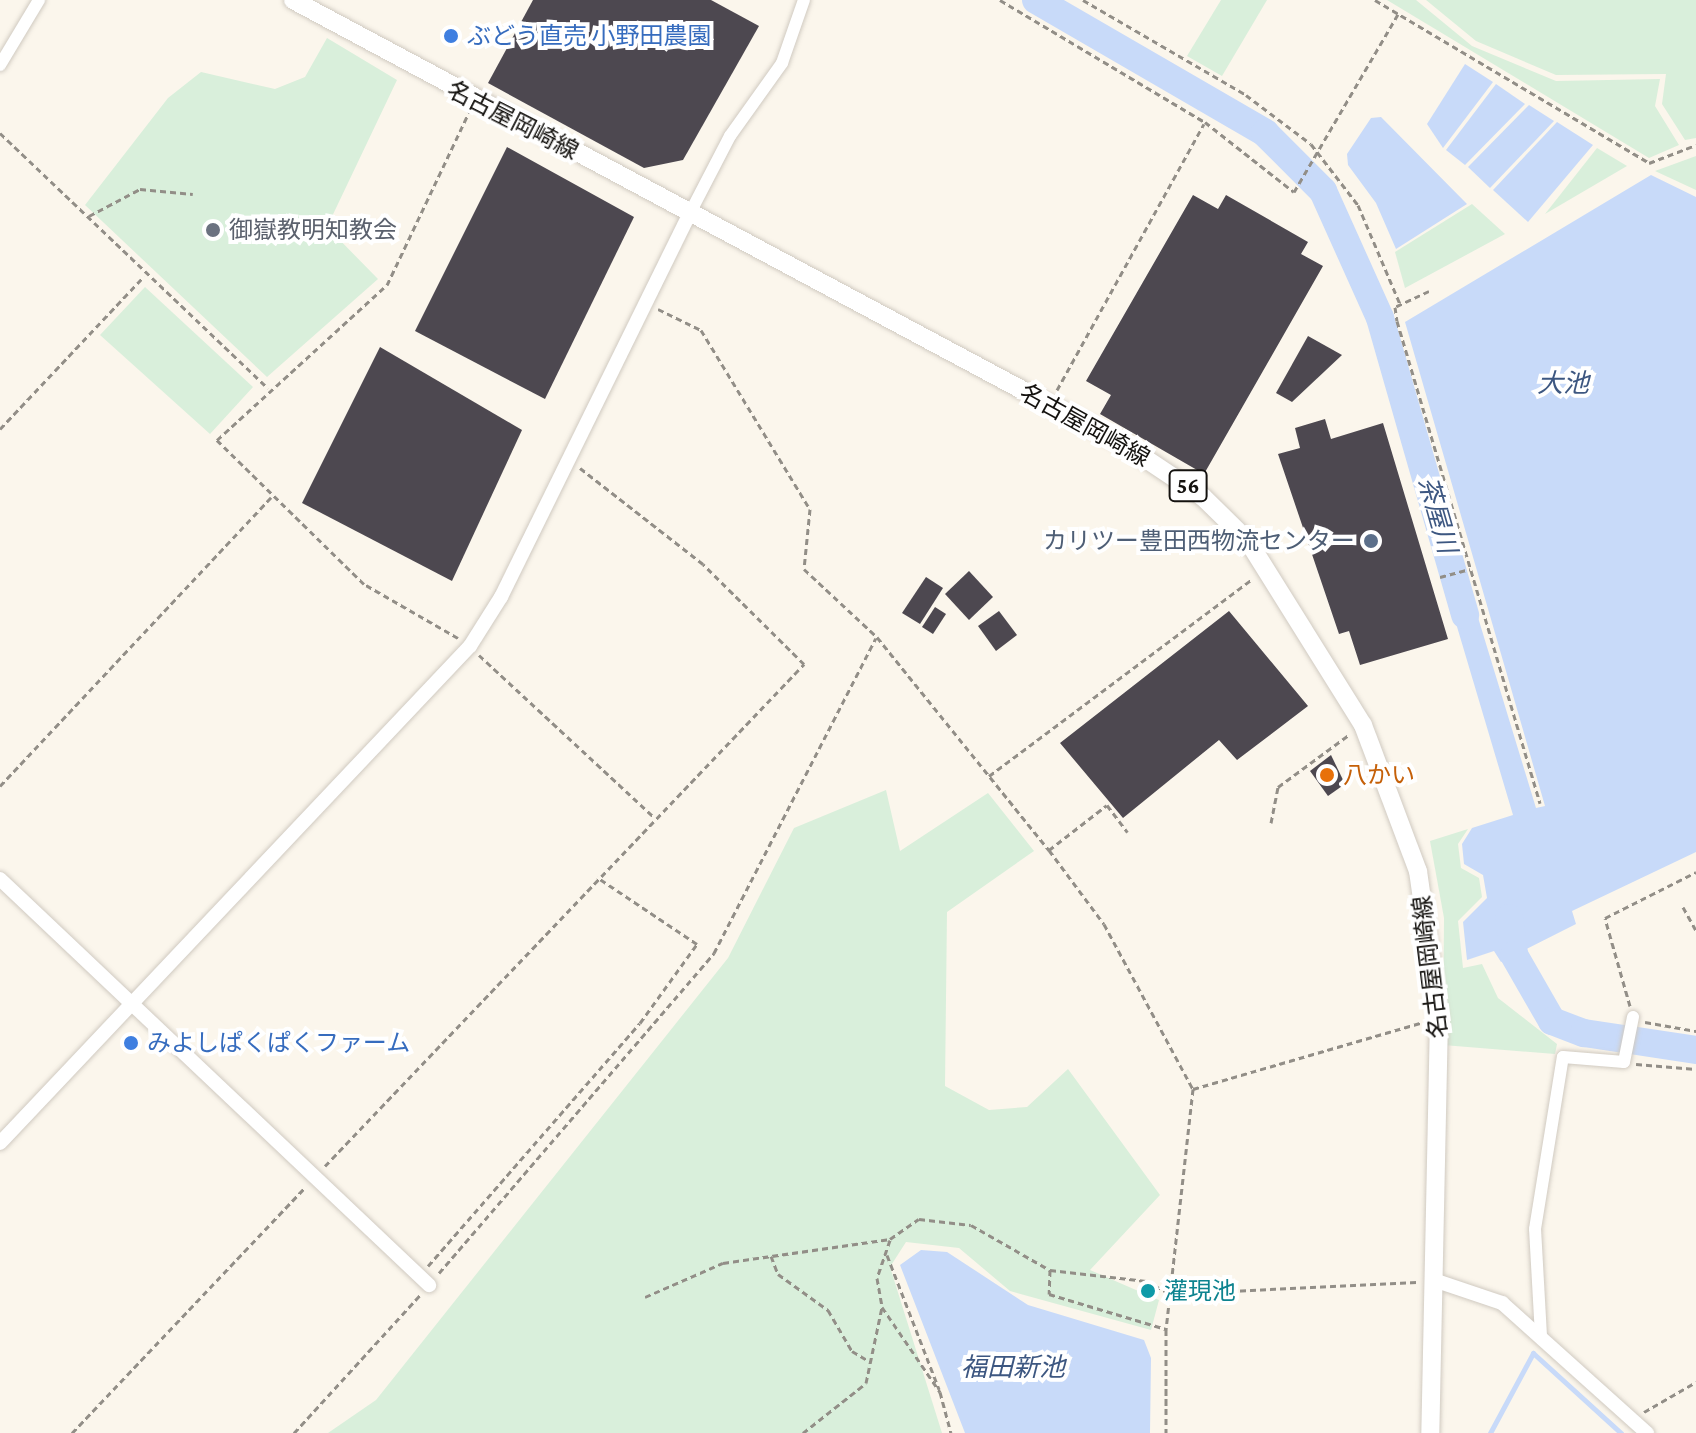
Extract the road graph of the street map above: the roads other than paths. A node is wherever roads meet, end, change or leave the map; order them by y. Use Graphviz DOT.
graph roads {
  1 [pos="39,0"];
  2 [pos="293,0"];
  3 [pos="804,0"];
  4 [pos="0,65"];
  5 [pos="689,215"];
  6 [pos="0,879"];
  7 [pos="130,1005"];
  8 [pos="1633,1017"];
  9 [pos="0,1143"];
  10 [pos="424,1280"];
  11 [pos="1437,1281"];
  12 [pos="1541,1336"];
  13 [pos="1430,1433"];
  14 [pos="1647,1433"];
  1 -- 4 [label="street"];
  2 -- 5 [label="main road, 名古屋岡崎線 / 56"];
  3 -- 5 [label="street"];
  5 -- 7 [label="street"];
  5 -- 11 [label="main road, 名古屋岡崎線 / 56"];
  6 -- 7 [label="street"];
  7 -- 9 [label="street"];
  7 -- 10 [label="street"];
  8 -- 12 [label="street"];
  11 -- 12 [label="street"];
  11 -- 13 [label="main road, 名古屋岡崎線 / 56"];
  12 -- 14 [label="street"];
}
